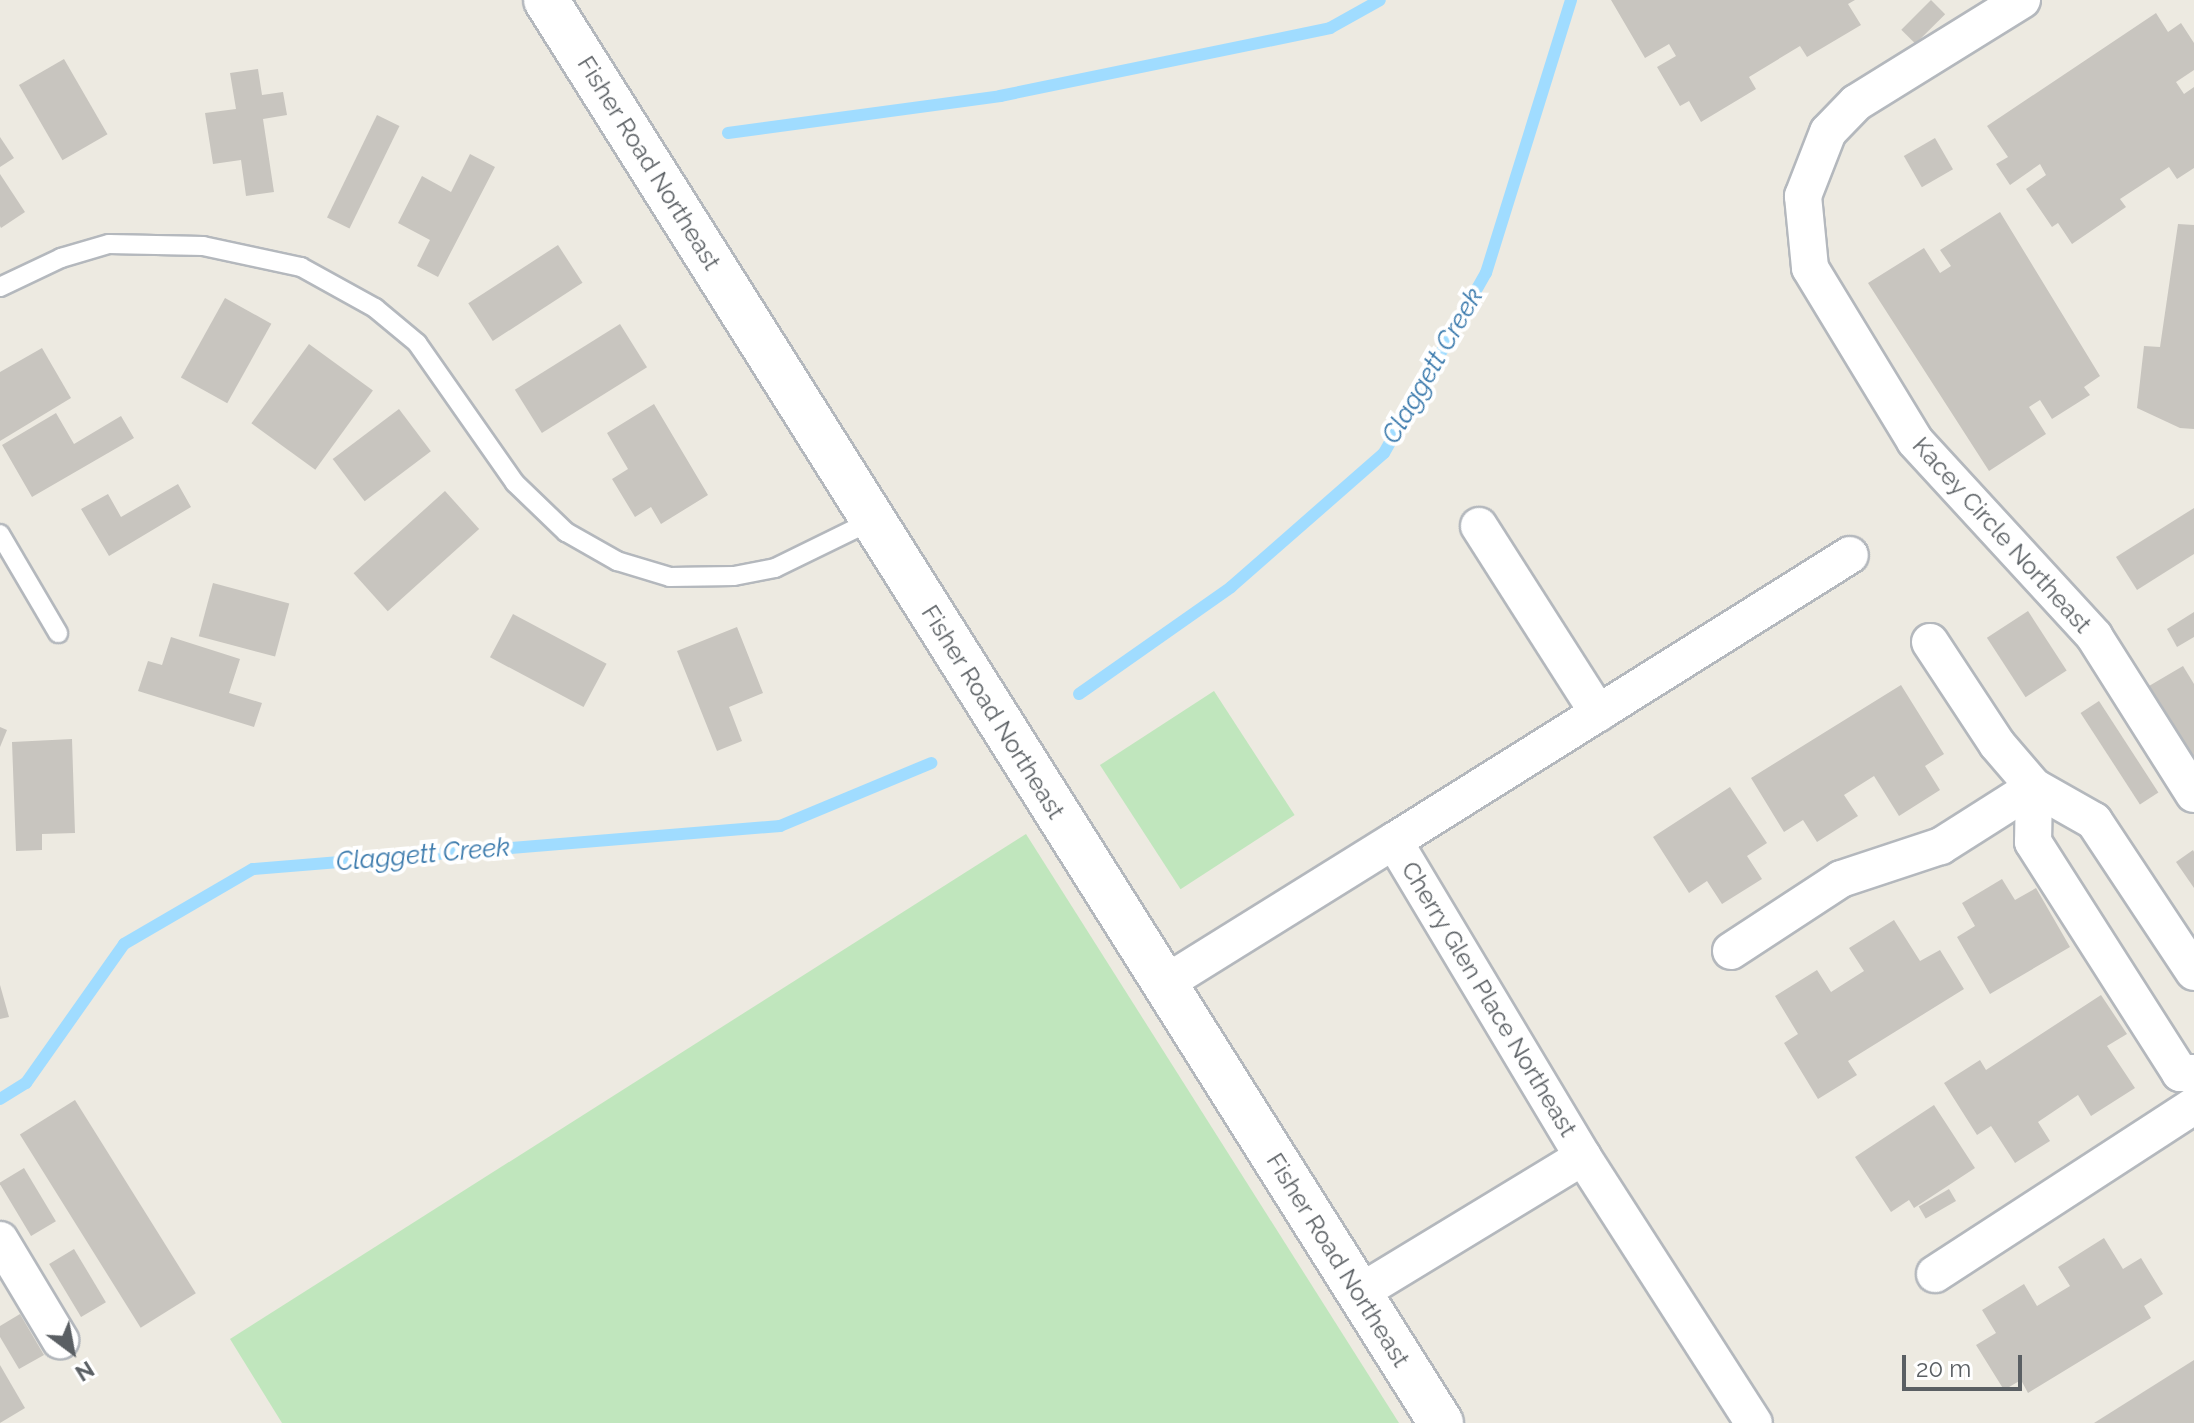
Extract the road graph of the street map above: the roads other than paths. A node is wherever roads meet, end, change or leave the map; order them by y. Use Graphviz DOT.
graph roads {
  1 [pos="546,0"];
  2 [pos="2007,4"];
  3 [pos="0,287"];
  4 [pos="873,520"];
  5 [pos="1479,526"];
  6 [pos="0,534"];
  7 [pos="1850,555"];
  8 [pos="58,633"];
  9 [pos="1930,642"];
  10 [pos="1598,713"];
  11 [pos="2034,787"];
  12 [pos="2194,794"];
  13 [pos="1394,841"];
  14 [pos="1731,951"];
  15 [pos="2194,972"];
  16 [pos="1164,984"];
  17 [pos="2194,1073"];
  18 [pos="2194,1106"];
  19 [pos="1583,1157"];
  20 [pos="0,1240"];
  21 [pos="1935,1274"];
  22 [pos="1359,1293"];
  23 [pos="60,1340"];
  24 [pos="1441,1423"];
  25 [pos="1754,1423"];
  1 -- 4 [label="street, Fisher Road Northeast"];
  2 -- 12 [label="street, Kacey Circle Northeast"];
  3 -- 4 [label="lane"];
  4 -- 16 [label="street, Fisher Road Northeast"];
  5 -- 10 [label="street"];
  6 -- 8 [label="lane"];
  7 -- 10 [label="street, Cherry Glen Place Northeast"];
  9 -- 11 [label="street"];
  10 -- 13 [label="street, Cherry Glen Place Northeast"];
  11 -- 14 [label="street"];
  11 -- 15 [label="street"];
  11 -- 17 [label="street"];
  13 -- 16 [label="street, Cherry Glen Place Northeast"];
  13 -- 19 [label="street, Cherry Glen Place Northeast"];
  16 -- 22 [label="street, Fisher Road Northeast"];
  18 -- 21 [label="street"];
  19 -- 22 [label="street, Cherry Glen Place Northeast"];
  19 -- 25 [label="street, Cherry Glen Place Northeast"];
  20 -- 23 [label="street"];
  22 -- 24 [label="street, Fisher Road Northeast"];
}
